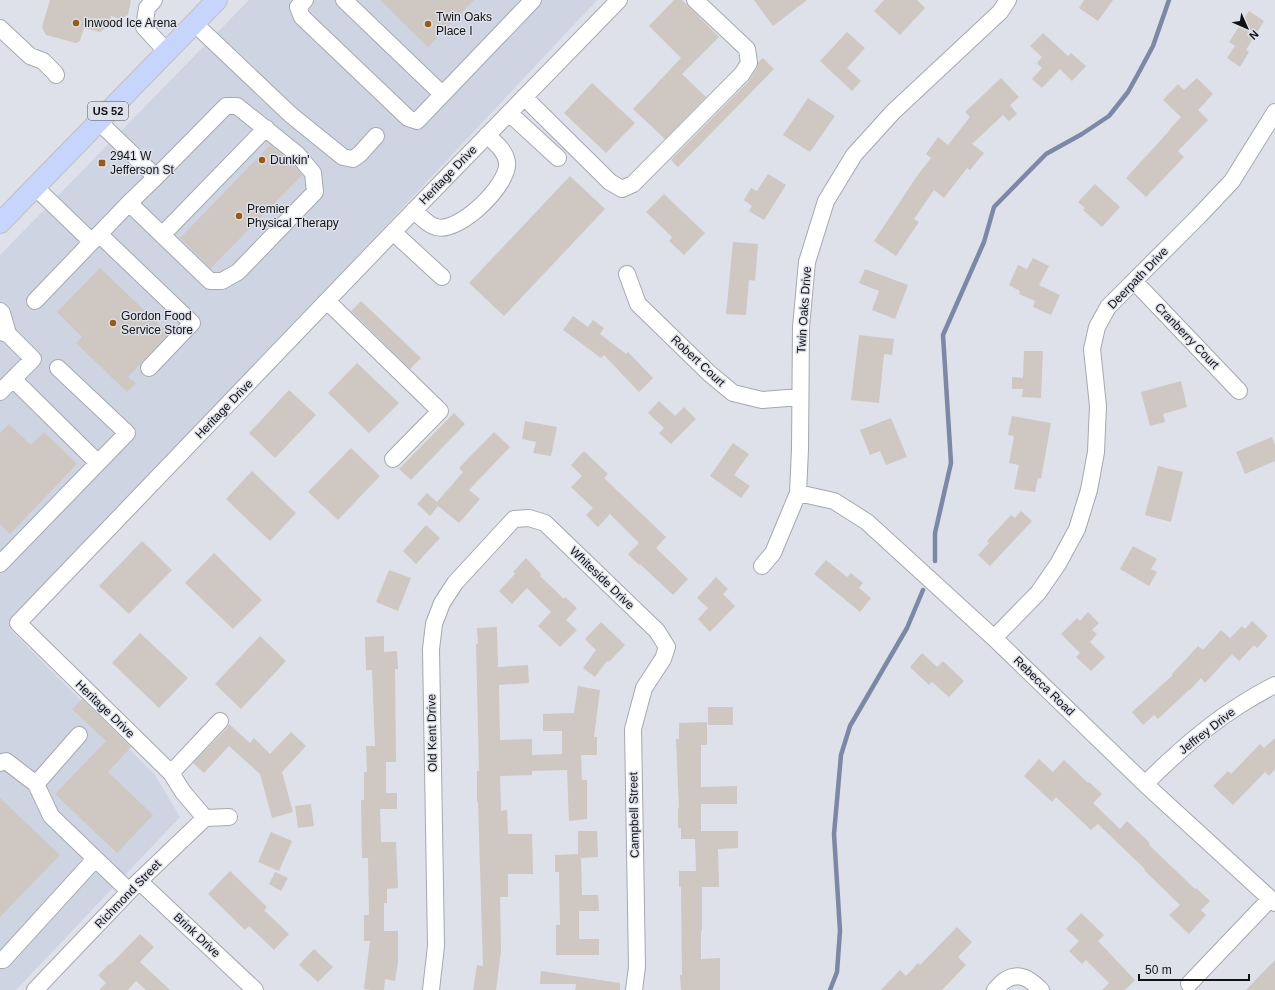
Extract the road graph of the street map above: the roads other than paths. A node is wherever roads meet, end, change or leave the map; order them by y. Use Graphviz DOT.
graph roads {
  1 [pos="154,0"];
  2 [pos="217,0"];
  3 [pos="305,0"];
  4 [pos="344,0"];
  5 [pos="533,0"];
  6 [pos="619,0"];
  7 [pos="695,0"];
  8 [pos="1008,0"];
  9 [pos="194,23"];
  10 [pos="0,28"];
  11 [pos="167,52"];
  12 [pos="56,75"];
  13 [pos="442,94"];
  14 [pos="524,97"];
  15 [pos="509,113"];
  16 [pos="1274,118"];
  17 [pos="99,122"];
  18 [pos="266,128"];
  19 [pos="487,135"];
  20 [pos="376,136"];
  21 [pos="558,158"];
  22 [pos="156,177"];
  23 [pos="35,187"];
  24 [pos="128,203"];
  25 [pos="414,210"];
  26 [pos="0,223"];
  27 [pos="393,232"];
  28 [pos="162,235"];
  29 [pos="95,238"];
  30 [pos="627,274"];
  31 [pos="442,276"];
  32 [pos="1134,281"];
  33 [pos="35,301"];
  34 [pos="327,301"];
  35 [pos="0,312"];
  36 [pos="3,336"];
  37 [pos="58,368"];
  38 [pos="149,368"];
  39 [pos="13,379"];
  40 [pos="1239,391"];
  41 [pos="0,392"];
  42 [pos="800,397"];
  43 [pos="393,460"];
  44 [pos="98,463"];
  45 [pos="798,493"];
  46 [pos="529,518"];
  47 [pos="0,564"];
  48 [pos="762,566"];
  49 [pos="994,638"];
  50 [pos="667,647"];
  51 [pos="1275,685"];
  52 [pos="220,721"];
  53 [pos="79,735"];
  54 [pos="0,763"];
  55 [pos="171,773"];
  56 [pos="36,784"];
  57 [pos="1145,784"];
  58 [pos="229,817"];
  59 [pos="204,818"];
  60 [pos="95,859"];
  61 [pos="134,886"];
  62 [pos="1273,901"];
  63 [pos="0,960"];
  64 [pos="1189,984"];
  65 [pos="35,990"];
  66 [pos="255,990"];
  67 [pos="431,990"];
  68 [pos="634,990"];
  69 [pos="995,990"];
  70 [pos="1041,990"];
  1 -- 11 [label="street"];
  2 -- 9 [label="main road, US 52"];
  3 -- 13 [label="street"];
  4 -- 13 [label="street"];
  5 -- 13 [label="street"];
  6 -- 14 [label="street, Heritage Drive"];
  7 -- 14 [label="street"];
  8 -- 42 [label="street, Twin Oaks Drive"];
  9 -- 11 [label="main road, US 52"];
  9 -- 20 [label="street"];
  10 -- 12 [label="street"];
  11 -- 17 [label="main road, US 52"];
  14 -- 15 [label="street, Heritage Drive"];
  15 -- 19 [label="street, Heritage Drive"];
  15 -- 21 [label="street"];
  16 -- 32 [label="street, Deerpath Drive"];
  17 -- 22 [label="street"];
  17 -- 23 [label="main road, US 52"];
  18 -- 22 [label="street"];
  18 -- 28 [label="street"];
  18 -- 28 [label="street"];
  19 -- 25 [label="street, Heritage Drive"];
  19 -- 25 [label="street"];
  22 -- 24 [label="street"];
  23 -- 26 [label="main road, US 52"];
  23 -- 29 [label="street"];
  24 -- 28 [label="street"];
  24 -- 29 [label="street"];
  25 -- 27 [label="street, Heritage Drive"];
  27 -- 31 [label="street"];
  27 -- 34 [label="street, Heritage Drive"];
  29 -- 33 [label="street"];
  29 -- 38 [label="street"];
  30 -- 42 [label="street, Robert Court"];
  32 -- 40 [label="street, Cranberry Court"];
  32 -- 49 [label="street, Deerpath Drive"];
  34 -- 43 [label="street"];
  34 -- 55 [label="street, Heritage Drive"];
  35 -- 36 [label="street"];
  36 -- 39 [label="street"];
  37 -- 44 [label="street"];
  39 -- 41 [label="street"];
  39 -- 44 [label="street"];
  42 -- 45 [label="street, Twin Oaks Drive"];
  44 -- 47 [label="street"];
  45 -- 48 [label="street, Twin Oaks Drive"];
  45 -- 49 [label="street, Rebecca Road"];
  46 -- 50 [label="street, Whiteside Drive"];
  46 -- 67 [label="street, Old Kent Drive"];
  49 -- 57 [label="street, Rebecca Road"];
  50 -- 68 [label="street, Campbell Street"];
  51 -- 57 [label="street, Jeffrey Drive"];
  52 -- 55 [label="street"];
  53 -- 56 [label="street"];
  54 -- 56 [label="street"];
  55 -- 59 [label="street, Heritage Drive"];
  56 -- 60 [label="street, Brink Drive"];
  57 -- 62 [label="street, Rebecca Road"];
  58 -- 59 [label="street"];
  59 -- 61 [label="street, Richmond Street"];
  60 -- 61 [label="street, Brink Drive"];
  60 -- 63 [label="street"];
  61 -- 65 [label="street, Richmond Street"];
  61 -- 66 [label="street, Brink Drive"];
  62 -- 64 [label="street"];
  69 -- 70 [label="street"];
}
